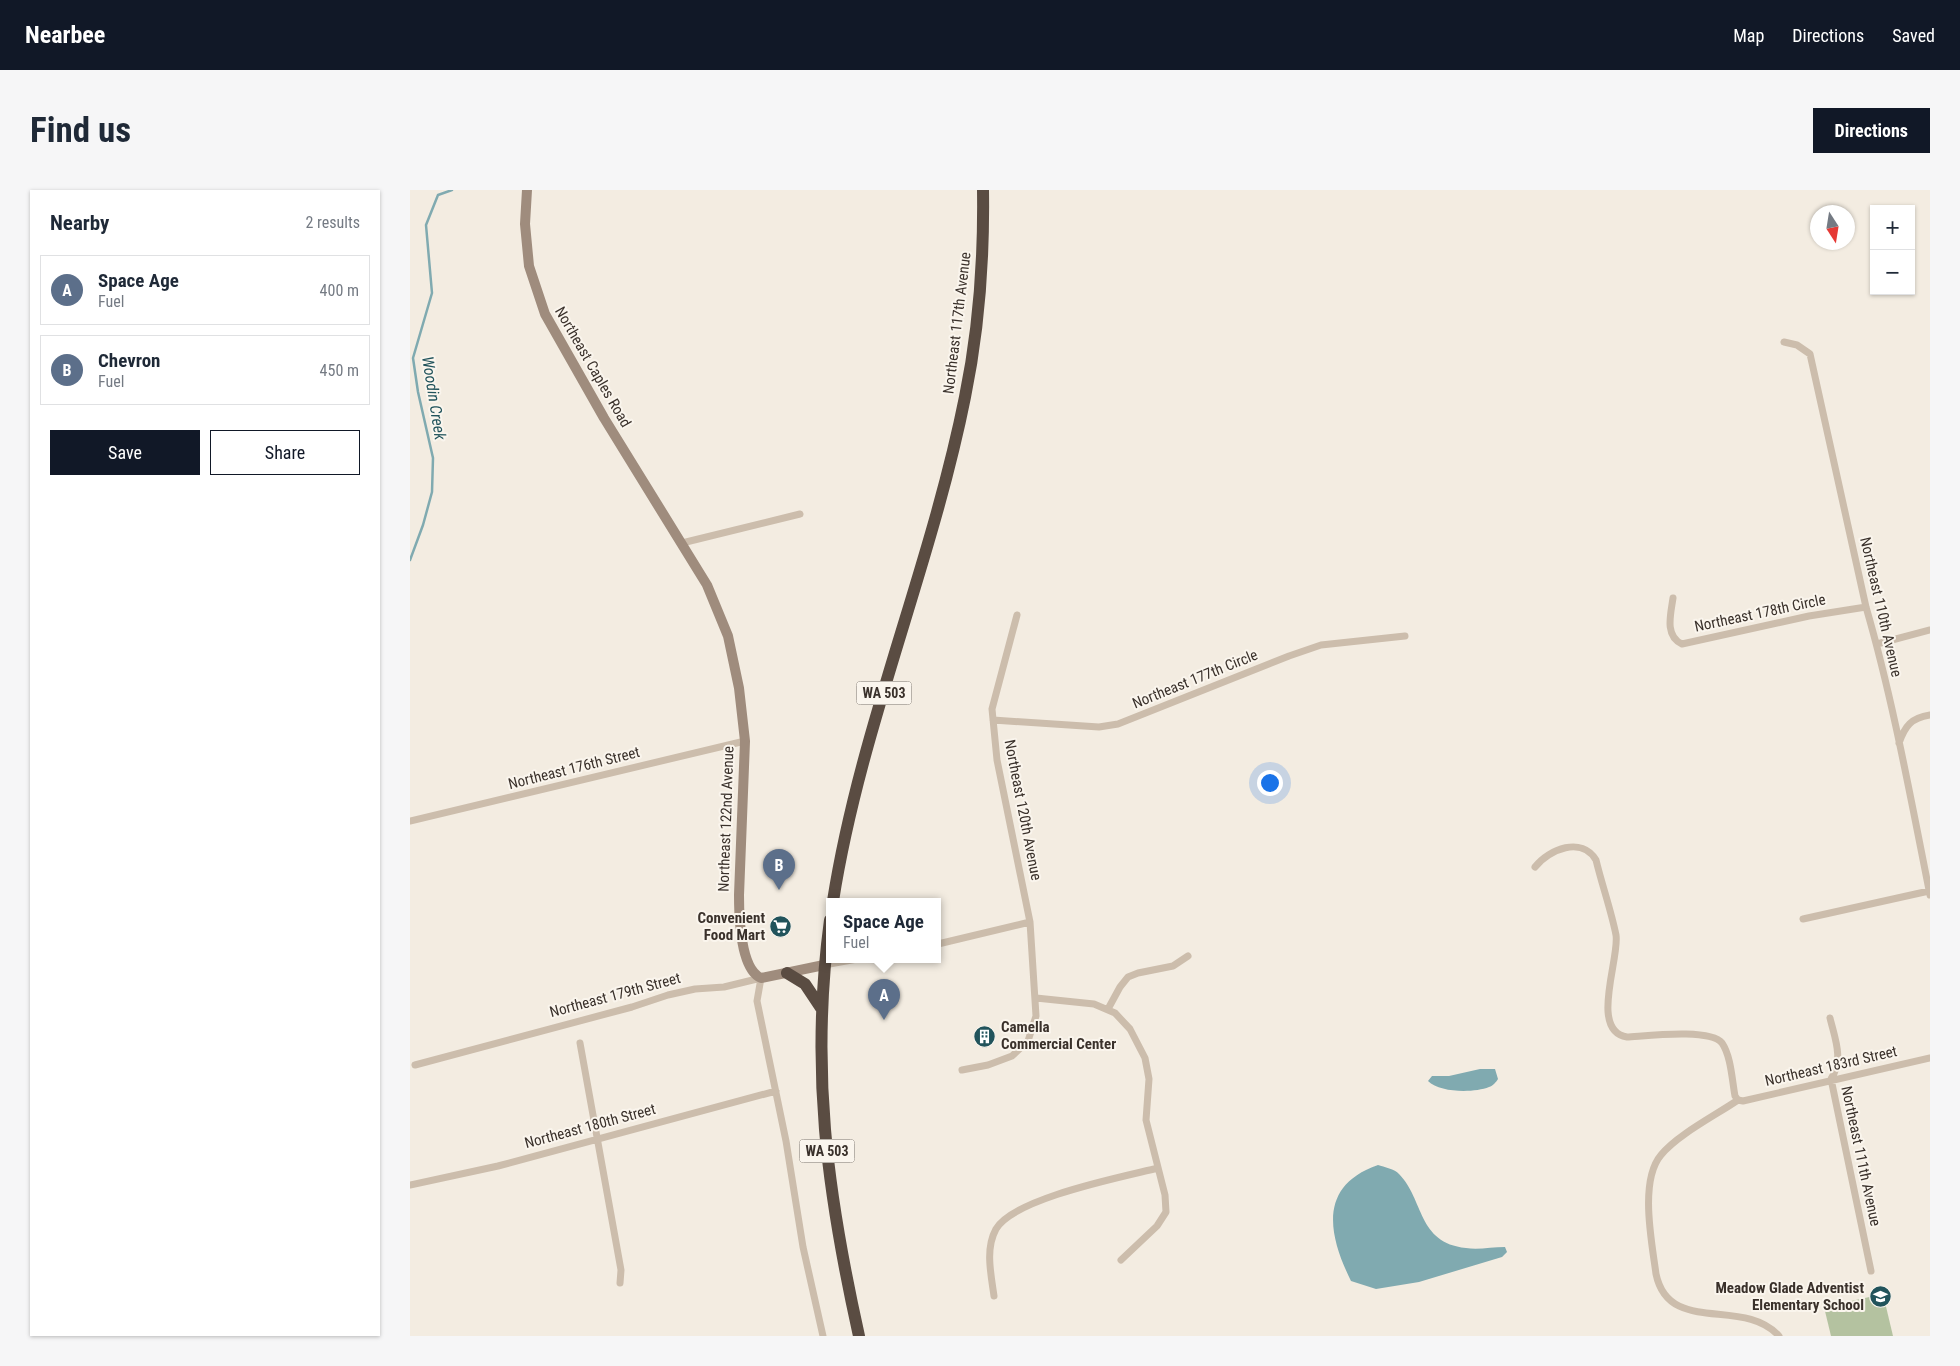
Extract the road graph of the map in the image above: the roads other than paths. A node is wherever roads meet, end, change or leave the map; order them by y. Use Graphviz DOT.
graph roads {
  1 [pos="527,190"];
  2 [pos="983,190"];
  3 [pos="1784,342"];
  4 [pos="800,514"];
  5 [pos="682,544"];
  6 [pos="1673,598"];
  7 [pos="1866,607"];
  8 [pos="1017,615"];
  9 [pos="1930,630"];
  10 [pos="1405,636"];
  11 [pos="1877,644"];
  12 [pos="1930,714"];
  13 [pos="993,720"];
  14 [pos="745,741"];
  15 [pos="1899,744"];
  16 [pos="410,821"];
  17 [pos="1535,867"];
  18 [pos="1930,893"];
  19 [pos="834,898"];
  20 [pos="1803,919"];
  21 [pos="1030,922"];
  22 [pos="941,943"];
  23 [pos="826,950"];
  24 [pos="1188,956"];
  25 [pos="835,963"];
  26 [pos="824,965"];
  27 [pos="787,974"];
  28 [pos="760,978"];
  29 [pos="1036,998"];
  30 [pos="822,1008"];
  31 [pos="1108,1009"];
  32 [pos="1830,1018"];
  33 [pos="580,1043"];
  34 [pos="1930,1058"];
  35 [pos="415,1065"];
  36 [pos="962,1070"];
  37 [pos="1831,1079"];
  38 [pos="776,1091"];
  39 [pos="1738,1100"];
  40 [pos="596,1138"];
  41 [pos="1158,1168"];
  42 [pos="410,1185"];
  43 [pos="1121,1260"];
  44 [pos="1870,1271"];
  45 [pos="620,1283"];
  46 [pos="994,1296"];
  47 [pos="823,1336"];
  48 [pos="859,1336"];
  49 [pos="1779,1336"];
  1 -- 5 [label="main road, Northeast Caples Road"];
  2 -- 19 [label="highway, Northeast 117th Avenue / WA 503"];
  3 -- 7 [label="street, Northeast 110th Avenue"];
  4 -- 5 [label="street"];
  5 -- 14 [label="main road, Northeast 122nd Avenue"];
  6 -- 7 [label="street, Northeast 178th Circle"];
  7 -- 11 [label="street, Northeast 110th Avenue"];
  8 -- 13 [label="street, Northeast 120th Avenue"];
  9 -- 11 [label="street"];
  10 -- 13 [label="street, Northeast 177th Circle"];
  11 -- 15 [label="street, Northeast 110th Avenue"];
  12 -- 15 [label="street"];
  13 -- 21 [label="street, Northeast 120th Avenue"];
  14 -- 16 [label="street, Northeast 176th Street"];
  14 -- 28 [label="main road, Northeast 122nd Avenue"];
  15 -- 18 [label="street, Northeast 110th Avenue"];
  17 -- 39 [label="street"];
  18 -- 20 [label="street"];
  21 -- 22 [label="street"];
  21 -- 29 [label="street, Northeast 120th Avenue"];
  23 -- 26 [label="highway, WA 503"];
  24 -- 31 [label="street"];
  25 -- 26 [label="street"];
  26 -- 27 [label="main road, Northeast 179th Street"];
  26 -- 30 [label="highway, WA 503"];
  27 -- 28 [label="main road, Northeast 179th Street"];
  27 -- 30 [label="highway"];
  28 -- 35 [label="street, Northeast 179th Street"];
  28 -- 38 [label="street"];
  29 -- 31 [label="street"];
  29 -- 36 [label="street, Northeast 120th Avenue"];
  30 -- 48 [label="highway, WA 503"];
  31 -- 41 [label="street"];
  32 -- 37 [label="street, Northeast 111th Avenue"];
  33 -- 40 [label="street"];
  34 -- 37 [label="street, Northeast 183rd Street"];
  37 -- 39 [label="street, Northeast 183rd Street"];
  37 -- 44 [label="street, Northeast 111th Avenue"];
  38 -- 40 [label="street, Northeast 180th Street"];
  38 -- 47 [label="street"];
  39 -- 49 [label="street"];
  40 -- 42 [label="street, Northeast 180th Street"];
  40 -- 45 [label="street"];
  41 -- 43 [label="street"];
  41 -- 46 [label="street"];
}
